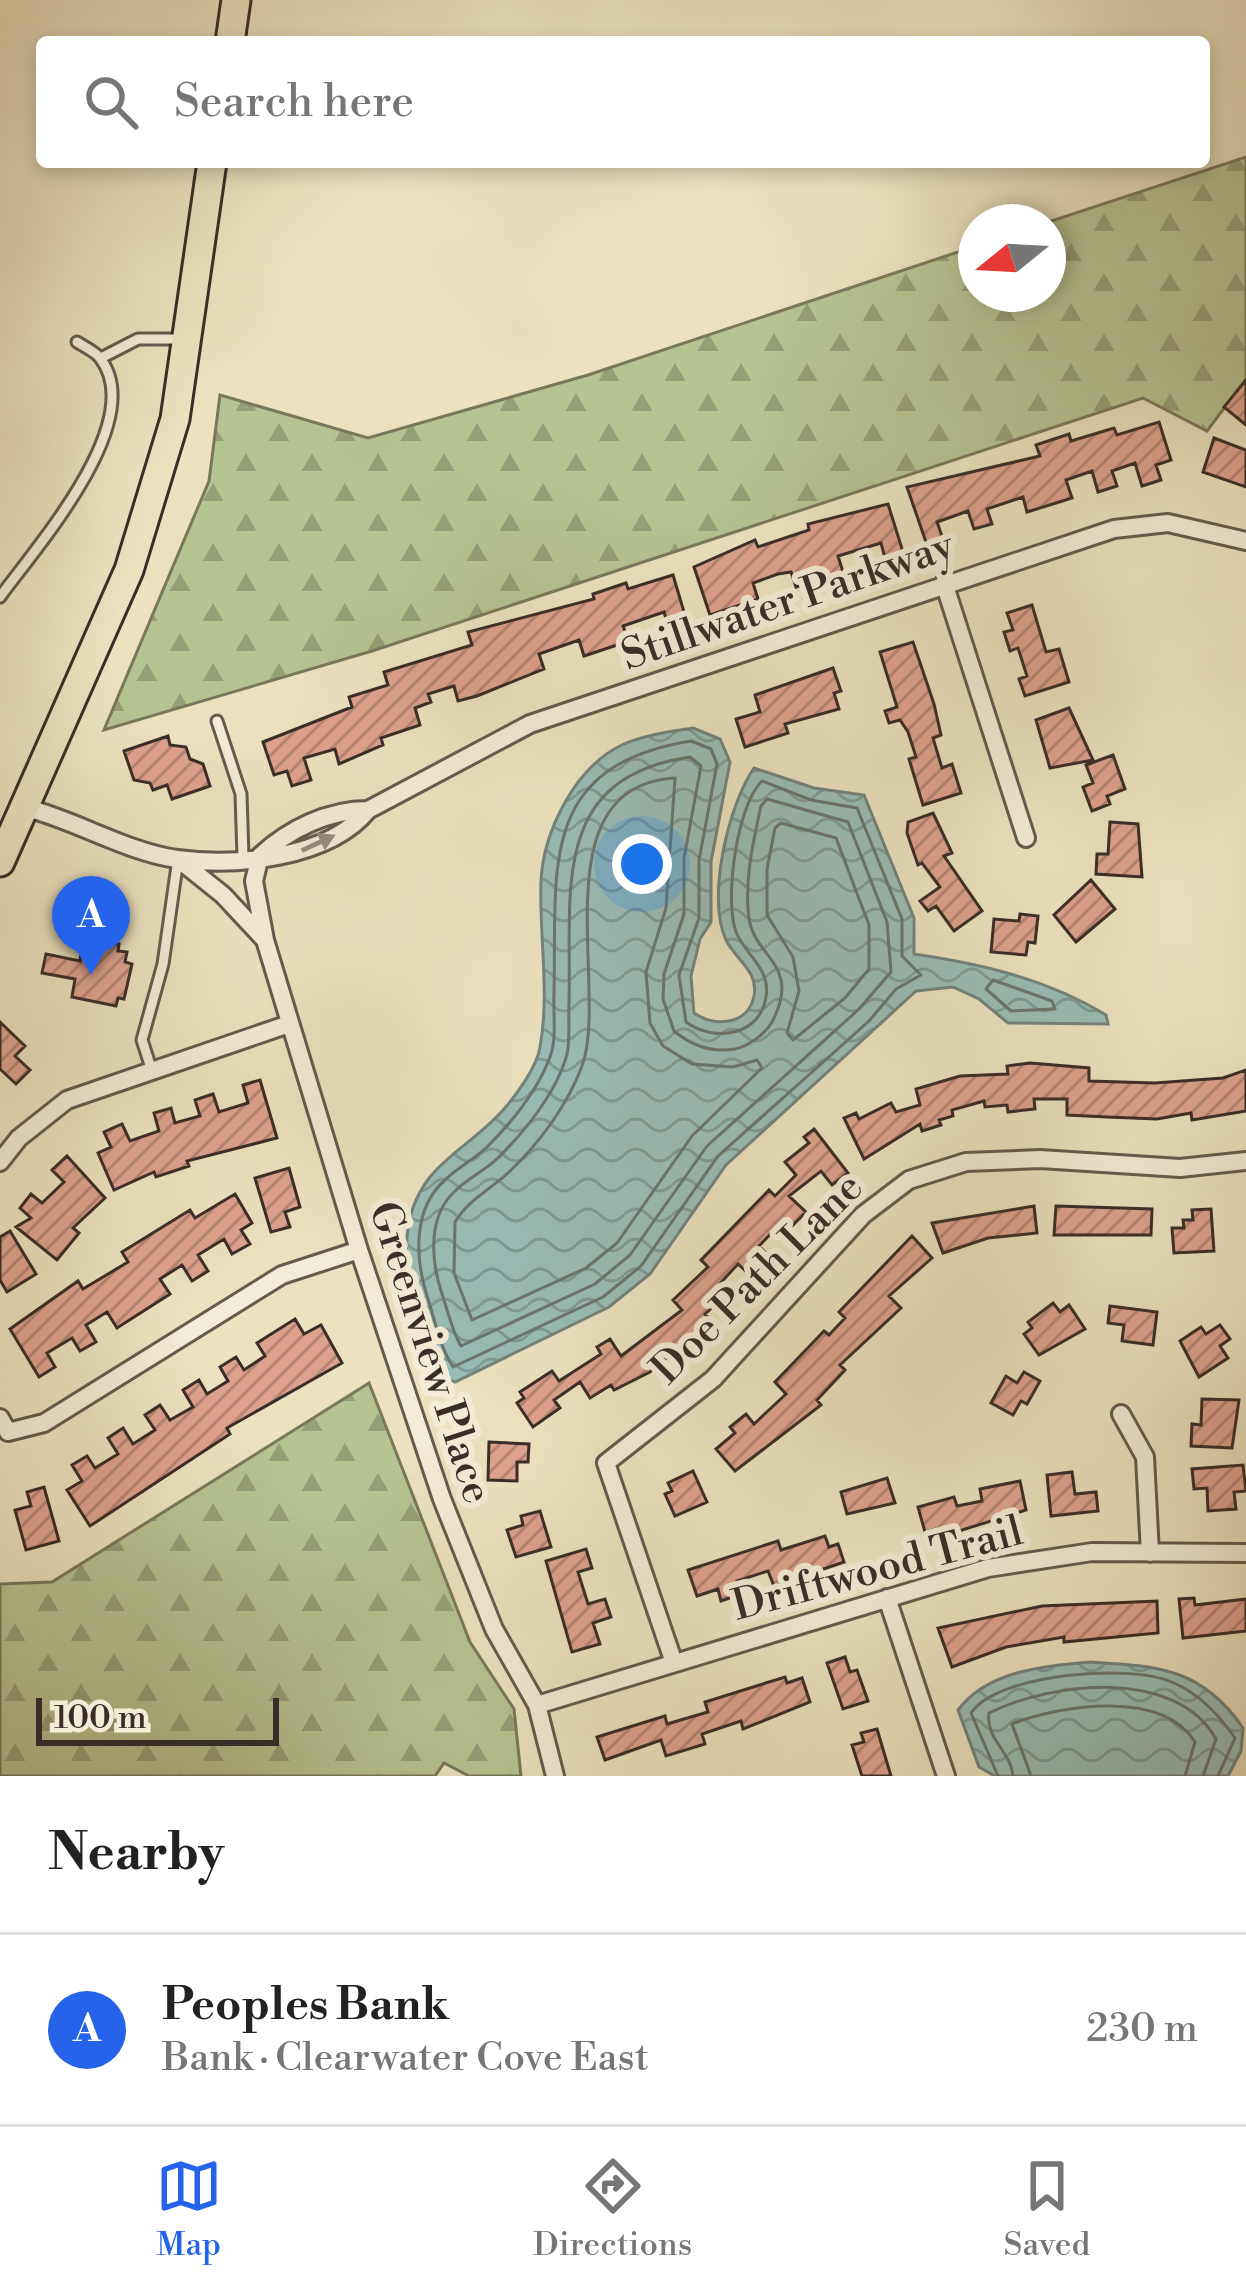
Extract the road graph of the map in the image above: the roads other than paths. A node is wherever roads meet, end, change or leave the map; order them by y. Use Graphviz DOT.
graph roads {
  1 [pos="236,0"];
  2 [pos="231,36"];
  3 [pos="211,168"];
  4 [pos="187,339"];
  5 [pos="77,342"];
  6 [pos="100,358"];
  7 [pos="1246,542"];
  8 [pos="944,583"];
  9 [pos="0,597"];
  10 [pos="217,721"];
  11 [pos="14,807"];
  12 [pos="1026,838"];
  13 [pos="252,856"];
  14 [pos="178,859"];
  15 [pos="0,862"];
  16 [pos="265,940"];
  17 [pos="289,1024"];
  18 [pos="152,1071"];
  19 [pos="1246,1161"];
  20 [pos="0,1162"];
  21 [pos="359,1250"];
  22 [pos="1121,1414"];
  23 [pos="4,1425"];
  24 [pos="1150,1553"];
  25 [pos="1246,1553"];
  26 [pos="887,1598"];
  27 [pos="673,1660"];
  28 [pos="537,1705"];
  29 [pos="554,1776"];
  30 [pos="946,1776"];
  1 -- 2 [label="main road"];
  3 -- 4 [label="main road"];
  4 -- 6 [label="lane"];
  4 -- 11 [label="main road"];
  5 -- 6 [label="lane"];
  6 -- 9 [label="lane"];
  7 -- 8 [label="street, Stillwater Parkway"];
  8 -- 12 [label="street"];
  8 -- 13 [label="street, Stillwater Parkway"];
  10 -- 13 [label="lane"];
  11 -- 14 [label="street"];
  11 -- 15 [label="main road"];
  13 -- 14 [label="street"];
  13 -- 16 [label="street, Greenview Place"];
  14 -- 16 [label="street"];
  14 -- 18 [label="lane"];
  16 -- 17 [label="street, Greenview Place"];
  17 -- 18 [label="street"];
  17 -- 21 [label="street, Greenview Place"];
  18 -- 20 [label="street"];
  19 -- 27 [label="street, Doe Path Lane"];
  21 -- 23 [label="street"];
  21 -- 28 [label="street, Greenview Place"];
  22 -- 24 [label="street"];
  24 -- 25 [label="street, Driftwood Trail"];
  24 -- 26 [label="street, Driftwood Trail"];
  26 -- 27 [label="street, Driftwood Trail"];
  26 -- 30 [label="street"];
  27 -- 28 [label="street, Driftwood Trail"];
  28 -- 29 [label="street, Greenview Place"];
}
